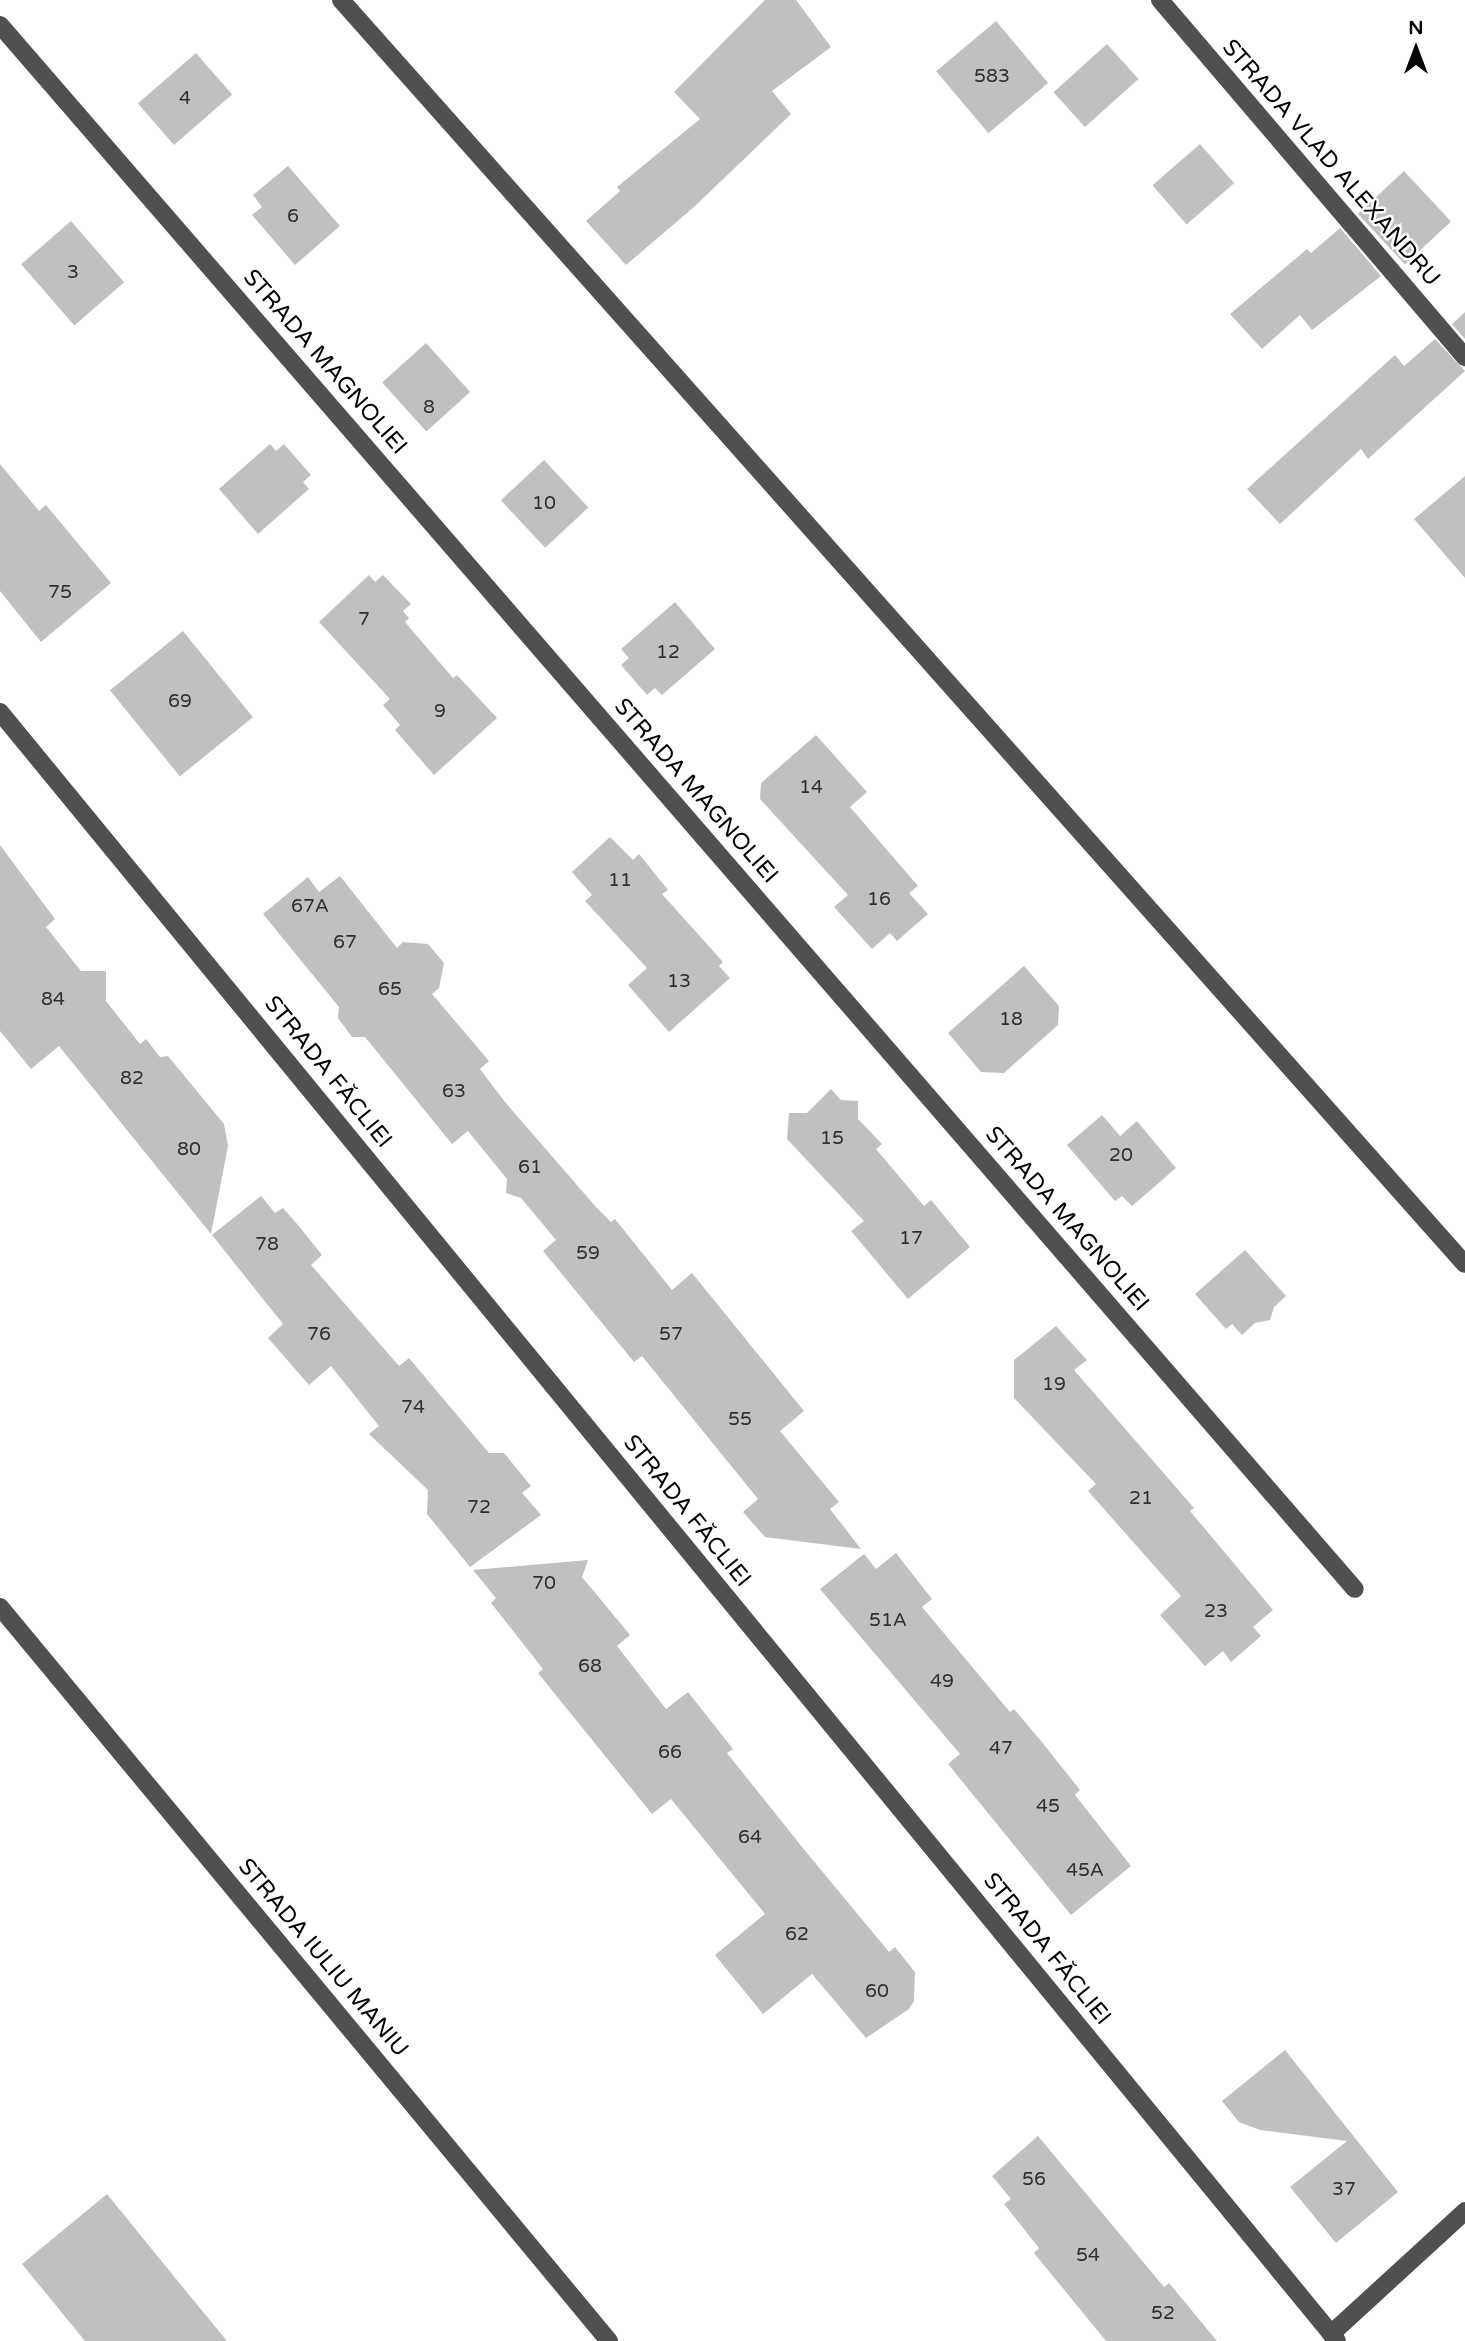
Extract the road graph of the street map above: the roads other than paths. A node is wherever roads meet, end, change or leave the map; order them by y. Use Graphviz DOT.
graph roads {
  1 [pos="341,0"];
  2 [pos="1160,0"];
  3 [pos="0,25"];
  4 [pos="1465,357"];
  5 [pos="0,712"];
  6 [pos="1465,1264"];
  7 [pos="1355,1589"];
  8 [pos="0,1607"];
  9 [pos="1465,2211"];
  10 [pos="1334,2338"];
  11 [pos="609,2341"];
  1 -- 6 [label="street"];
  2 -- 4 [label="street, STRADA VLAD ALEXANDRU"];
  3 -- 7 [label="street, STRADA MAGNOLIEI"];
  5 -- 10 [label="street, STRADA FĂCLIEI"];
  8 -- 11 [label="street, STRADA IULIU MANIU"];
  9 -- 10 [label="street"];
}
